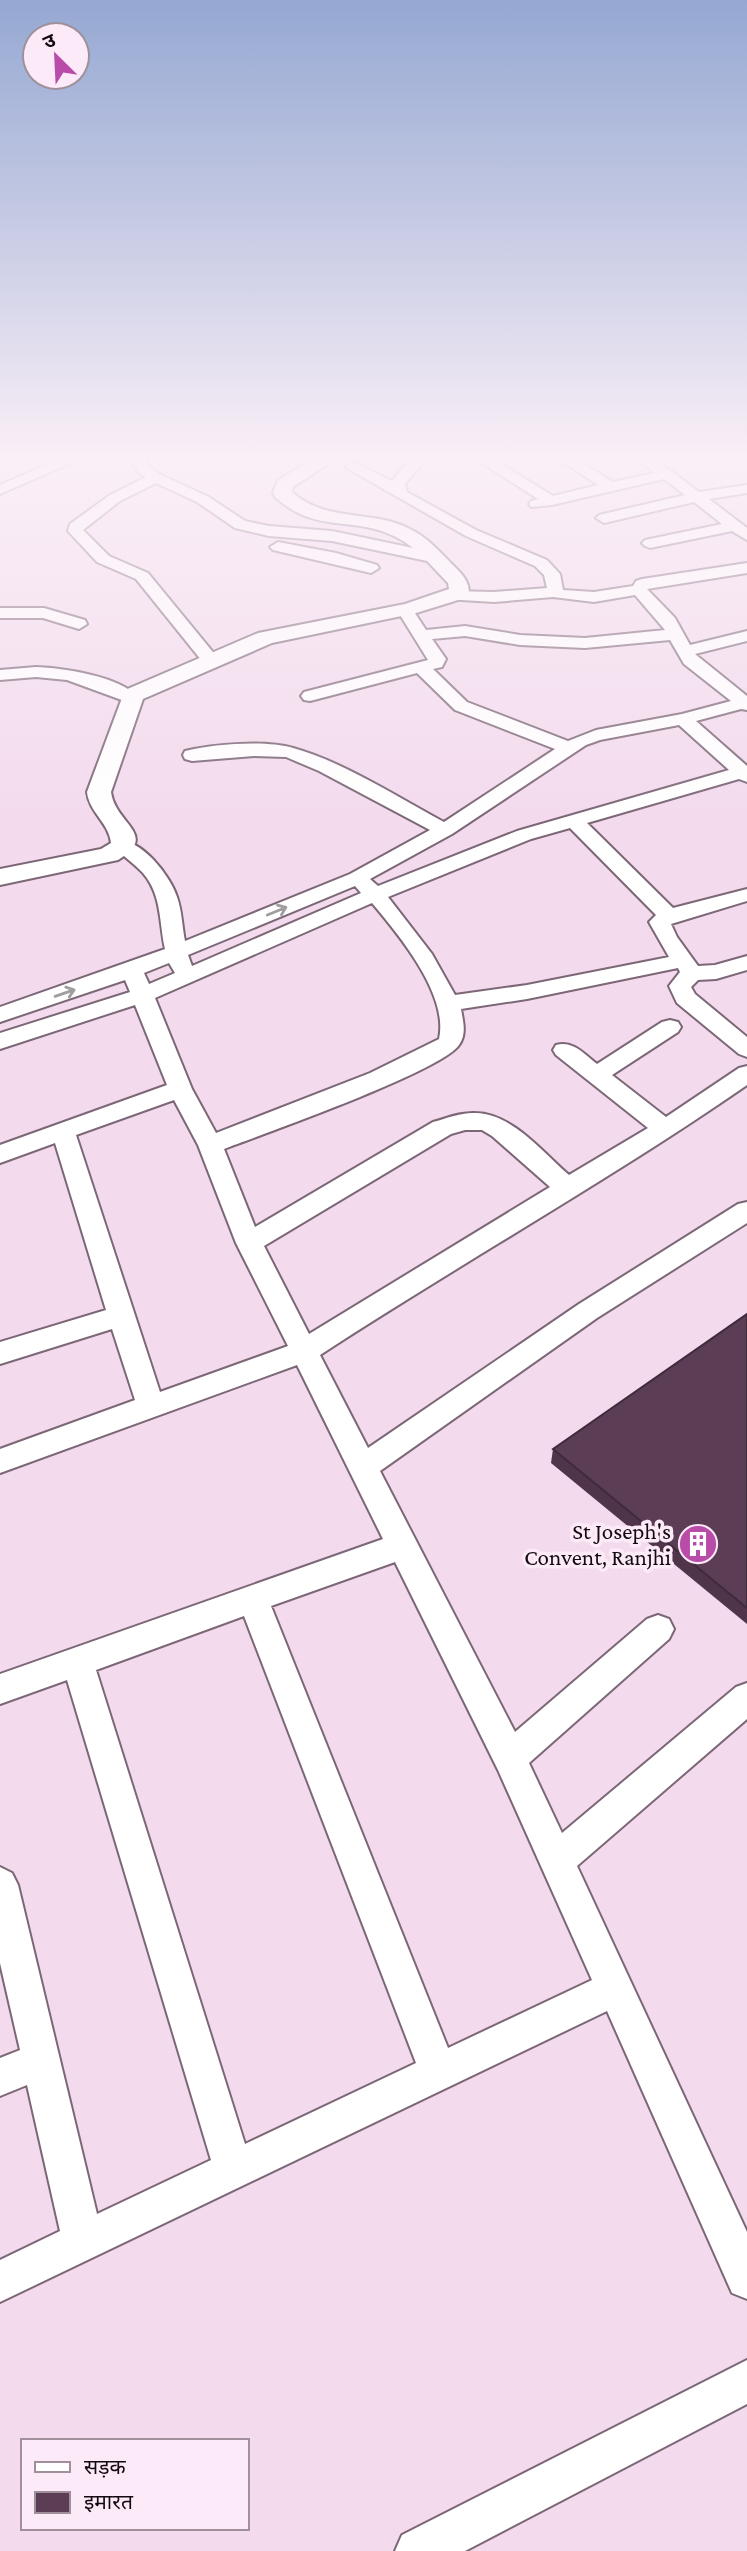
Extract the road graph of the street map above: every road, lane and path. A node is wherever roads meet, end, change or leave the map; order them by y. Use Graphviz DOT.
graph roads {
  1 [pos="144,578"];
  2 [pos="452,578"];
  3 [pos="553,578"];
  4 [pos="689,578"];
  5 [pos="639,590"];
  6 [pos="555,592"];
  7 [pos="451,596"];
  8 [pos="412,609"];
  9 [pos="0,613"];
  10 [pos="669,623"];
  11 [pos="79,624"];
  12 [pos="424,635"];
  13 [pos="747,636"];
  14 [pos="685,651"];
  15 [pos="212,662"];
  16 [pos="422,668"];
  17 [pos="0,675"];
  18 [pos="310,696"];
  19 [pos="130,698"];
  20 [pos="746,703"];
  21 [pos="457,704"];
  22 [pos="683,719"];
  23 [pos="567,747"];
  24 [pos="192,755"];
  25 [pos="745,774"];
  26 [pos="573,820"];
  27 [pos="445,830"];
  28 [pos="124,846"];
  29 [pos="0,877"];
  30 [pos="358,878"];
  31 [pos="376,894"];
  32 [pos="747,895"];
  33 [pos="669,916"];
  34 [pos="174,953"];
  35 [pos="747,963"];
  36 [pos="687,967"];
  37 [pos="186,976"];
  38 [pos="137,983"];
  39 [pos="450,1003"];
  40 [pos="0,1015"];
  41 [pos="670,1027"];
  42 [pos="0,1041"];
  43 [pos="747,1049"];
  44 [pos="564,1050"];
  45 [pos="747,1074"];
  46 [pos="596,1075"];
  47 [pos="180,1089"];
  48 [pos="666,1129"];
  49 [pos="63,1131"];
  50 [pos="210,1146"];
  51 [pos="0,1154"];
  52 [pos="569,1189"];
  53 [pos="747,1211"];
  54 [pos="249,1243"];
  55 [pos="121,1316"];
  56 [pos="303,1352"];
  57 [pos="0,1353"];
  58 [pos="152,1408"];
  59 [pos="0,1461"];
  60 [pos="364,1466"];
  61 [pos="401,1546"];
  62 [pos="253,1600"];
  63 [pos="658,1629"];
  64 [pos="78,1662"];
  65 [pos="0,1689"];
  66 [pos="747,1698"];
  67 [pos="510,1758"];
  68 [pos="558,1859"];
  69 [pos="0,1885"];
  70 [pos="615,1988"];
  71 [pos="40,2061"];
  72 [pos="439,2072"];
  73 [pos="0,2077"];
  74 [pos="233,2169"];
  75 [pos="83,2241"];
  76 [pos="747,2278"];
  77 [pos="0,2281"];
  78 [pos="747,2381"];
  79 [pos="418,2551"];
  1 -- 15 [label="street"];
  2 -- 7 [label="street"];
  3 -- 6 [label="street"];
  4 -- 5 [label="street"];
  5 -- 6 [label="street"];
  5 -- 10 [label="street"];
  6 -- 7 [label="street"];
  7 -- 8 [label="street"];
  8 -- 12 [label="street"];
  8 -- 15 [label="street"];
  9 -- 11 [label="street"];
  10 -- 12 [label="street"];
  10 -- 14 [label="street"];
  12 -- 16 [label="street"];
  13 -- 14 [label="street"];
  14 -- 20 [label="street"];
  15 -- 19 [label="street"];
  16 -- 18 [label="street"];
  16 -- 21 [label="street"];
  17 -- 19 [label="street"];
  19 -- 28 [label="street"];
  20 -- 22 [label="street"];
  21 -- 23 [label="street"];
  22 -- 23 [label="street"];
  22 -- 25 [label="street"];
  23 -- 27 [label="street"];
  24 -- 27 [label="street"];
  25 -- 26 [label="street"];
  26 -- 31 [label="street"];
  26 -- 33 [label="street"];
  27 -- 30 [label="street"];
  28 -- 29 [label="street"];
  28 -- 34 [label="street"];
  30 -- 31 [label="street"];
  34 -- 30 [label="street, one-way"];
  31 -- 37 [label="street"];
  31 -- 39 [label="street"];
  32 -- 33 [label="street"];
  33 -- 36 [label="street"];
  34 -- 37 [label="street"];
  34 -- 38 [label="street"];
  35 -- 36 [label="street"];
  36 -- 39 [label="street"];
  36 -- 43 [label="street"];
  37 -- 38 [label="street"];
  40 -- 38 [label="street, one-way"];
  38 -- 42 [label="street"];
  38 -- 47 [label="street"];
  39 -- 50 [label="street"];
  41 -- 46 [label="street"];
  44 -- 46 [label="street"];
  45 -- 48 [label="street"];
  46 -- 48 [label="street"];
  47 -- 49 [label="street"];
  47 -- 50 [label="street"];
  48 -- 52 [label="street"];
  49 -- 51 [label="street"];
  49 -- 55 [label="street"];
  50 -- 54 [label="street"];
  52 -- 54 [label="street"];
  52 -- 56 [label="street"];
  53 -- 60 [label="street"];
  54 -- 56 [label="street"];
  55 -- 57 [label="street"];
  55 -- 58 [label="street"];
  56 -- 58 [label="street"];
  56 -- 60 [label="street"];
  58 -- 59 [label="street"];
  60 -- 61 [label="street"];
  61 -- 62 [label="street"];
  61 -- 67 [label="street"];
  62 -- 64 [label="street"];
  62 -- 72 [label="street"];
  63 -- 67 [label="street"];
  64 -- 65 [label="street"];
  64 -- 74 [label="street"];
  66 -- 68 [label="street"];
  67 -- 68 [label="street"];
  68 -- 70 [label="street"];
  69 -- 71 [label="street"];
  70 -- 72 [label="street"];
  70 -- 76 [label="street"];
  71 -- 73 [label="street"];
  71 -- 75 [label="street"];
  72 -- 74 [label="street"];
  74 -- 75 [label="street"];
  75 -- 77 [label="street"];
  78 -- 79 [label="street"];
}
